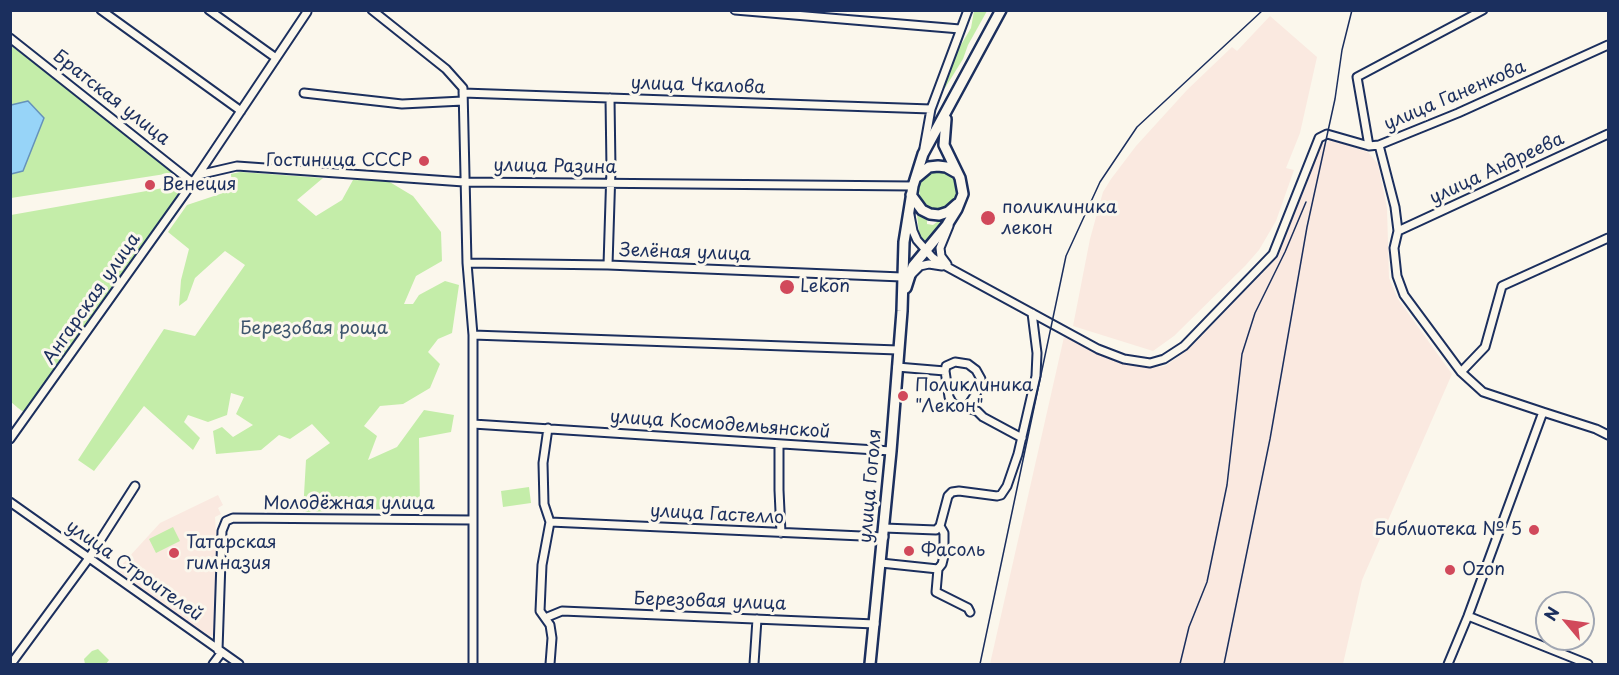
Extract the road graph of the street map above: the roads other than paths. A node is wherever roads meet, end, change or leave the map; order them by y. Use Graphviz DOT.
graph roads {
  1 [pos="101,10"];
  2 [pos="209,10"];
  3 [pos="372,10"];
  4 [pos="735,10"];
  5 [pos="968,10"];
  6 [pos="1000,10"];
  7 [pos="1483,10"];
  8 [pos="307,12"];
  9 [pos="960,29"];
  10 [pos="10,38"];
  11 [pos="1608,45"];
  12 [pos="276,58"];
  13 [pos="304,93"];
  14 [pos="463,97"];
  15 [pos="610,98"];
  16 [pos="951,105"];
  17 [pos="931,109"];
  18 [pos="241,111"];
  19 [pos="1608,134"];
  20 [pos="1378,145"];
  21 [pos="1369,146"];
  22 [pos="923,154"];
  23 [pos="198,175"];
  24 [pos="960,178"];
  25 [pos="464,182"];
  26 [pos="193,183"];
  27 [pos="611,183"];
  28 [pos="913,187"];
  29 [pos="963,194"];
  30 [pos="910,207"];
  31 [pos="957,209"];
  32 [pos="1398,231"];
  33 [pos="1608,238"];
  34 [pos="925,250"];
  35 [pos="467,263"];
  36 [pos="608,265"];
  37 [pos="952,268"];
  38 [pos="905,278"];
  39 [pos="1032,313"];
  40 [pos="473,335"];
  41 [pos="898,350"];
  42 [pos="897,367"];
  43 [pos="945,371"];
  44 [pos="1461,372"];
  45 [pos="967,407"];
  46 [pos="1544,412"];
  47 [pos="473,424"];
  48 [pos="548,428"];
  49 [pos="1608,435"];
  50 [pos="1022,438"];
  51 [pos="10,440"];
  52 [pos="779,444"];
  53 [pos="891,451"];
  54 [pos="135,486"];
  55 [pos="10,502"];
  56 [pos="472,520"];
  57 [pos="550,522"];
  58 [pos="940,526"];
  59 [pos="782,533"];
  60 [pos="884,533"];
  61 [pos="89,558"];
  62 [pos="881,563"];
  63 [pos="938,569"];
  64 [pos="970,612"];
  65 [pos="1468,616"];
  66 [pos="545,618"];
  67 [pos="758,619"];
  68 [pos="875,624"];
  69 [pos="220,651"];
  70 [pos="13,664"];
  71 [pos="213,664"];
  72 [pos="239,664"];
  73 [pos="473,664"];
  74 [pos="550,664"];
  75 [pos="754,664"];
  76 [pos="870,664"];
  77 [pos="1448,664"];
  78 [pos="1588,664"];
  1 -- 18 [label="street"];
  2 -- 12 [label="street"];
  3 -- 14 [label="street"];
  4 -- 9 [label="street"];
  5 -- 9 [label="street"];
  6 -- 16 [label="main road"];
  7 -- 21 [label="street"];
  8 -- 12 [label="street, Ангарская улица"];
  9 -- 17 [label="street"];
  10 -- 26 [label="street, Братская улица"];
  11 -- 20 [label="street, улица Ганенкова"];
  12 -- 18 [label="street, Ангарская улица"];
  13 -- 14 [label="street, улица Чкалова"];
  14 -- 15 [label="street, улица Чкалова"];
  14 -- 25 [label="street"];
  15 -- 17 [label="street, улица Чкалова"];
  15 -- 27 [label="street"];
  16 -- 22 [label="main road"];
  16 -- 24 [label="main road"];
  17 -- 22 [label="street"];
  18 -- 23 [label="street, Ангарская улица"];
  19 -- 32 [label="street, улица Андреева"];
  20 -- 21 [label="street, улица Ганенкова"];
  20 -- 32 [label="street"];
  21 -- 39 [label="street, улица Ганенкова"];
  22 -- 28 [label="main road"];
  23 -- 25 [label="street, улица Разина"];
  23 -- 26 [label="street, Ангарская улица"];
  24 -- 28 [label="main road"];
  24 -- 29 [label="main road"];
  25 -- 27 [label="street, улица Разина"];
  25 -- 35 [label="street"];
  26 -- 51 [label="street, Ангарская улица"];
  27 -- 28 [label="street, улица Разина"];
  27 -- 36 [label="street"];
  28 -- 29 [label="main road"];
  28 -- 30 [label="main road"];
  29 -- 31 [label="main road"];
  30 -- 34 [label="street"];
  30 -- 38 [label="main road"];
  31 -- 34 [label="main road"];
  31 -- 37 [label="street"];
  32 -- 44 [label="street"];
  33 -- 44 [label="street"];
  34 -- 37 [label="street, улица Ганенкова"];
  34 -- 38 [label="main road"];
  35 -- 36 [label="street, Зелёная улица"];
  35 -- 40 [label="street"];
  36 -- 38 [label="street, Зелёная улица"];
  37 -- 38 [label="street"];
  37 -- 39 [label="street, улица Ганенкова"];
  38 -- 41 [label="main road, улица Гоголя"];
  39 -- 50 [label="street"];
  40 -- 41 [label="street"];
  40 -- 47 [label="street"];
  41 -- 42 [label="main road, улица Гоголя"];
  42 -- 43 [label="street"];
  42 -- 53 [label="main road, улица Гоголя"];
  43 -- 45 [label="street"];
  43 -- 45 [label="street"];
  44 -- 46 [label="street"];
  45 -- 50 [label="street"];
  46 -- 49 [label="street"];
  46 -- 65 [label="street"];
  47 -- 48 [label="street, улица Космодемьянской"];
  47 -- 56 [label="street"];
  48 -- 52 [label="street, улица Космодемьянской"];
  48 -- 57 [label="street"];
  50 -- 58 [label="street"];
  52 -- 53 [label="street, улица Космодемьянской"];
  52 -- 59 [label="street"];
  53 -- 60 [label="main road, улица Гоголя"];
  54 -- 61 [label="street"];
  55 -- 61 [label="street, улица Строителей"];
  56 -- 69 [label="street, Молодёжная улица"];
  56 -- 73 [label="street"];
  57 -- 59 [label="street, улица Гастелло"];
  57 -- 66 [label="street"];
  58 -- 60 [label="street, улица Гастелло"];
  58 -- 63 [label="street"];
  59 -- 60 [label="street, улица Гастелло"];
  60 -- 62 [label="main road, улица Гоголя"];
  61 -- 69 [label="street, улица Строителей"];
  61 -- 70 [label="street"];
  62 -- 63 [label="street"];
  62 -- 68 [label="main road, улица Гоголя"];
  63 -- 64 [label="street"];
  65 -- 77 [label="street"];
  65 -- 78 [label="street"];
  66 -- 67 [label="street, Березовая улица"];
  66 -- 74 [label="street"];
  67 -- 68 [label="street, Березовая улица"];
  67 -- 75 [label="street"];
  68 -- 76 [label="main road, улица Гоголя"];
  69 -- 71 [label="street"];
  69 -- 72 [label="street, улица Строителей"];
}
